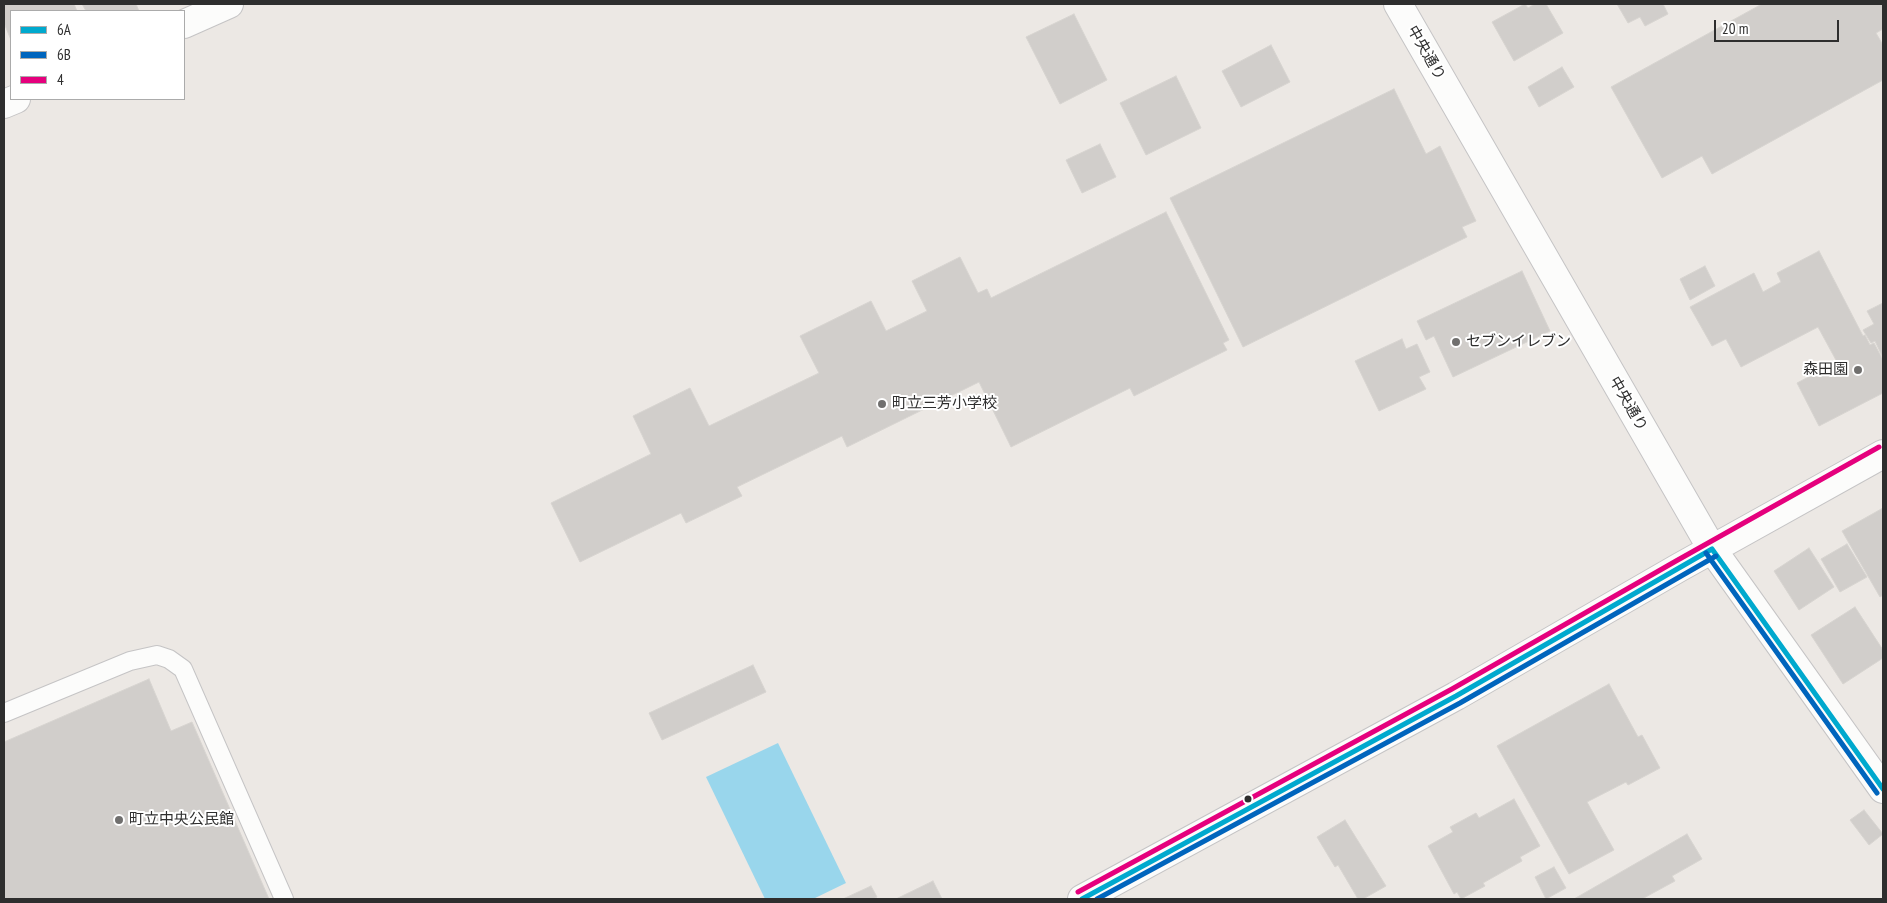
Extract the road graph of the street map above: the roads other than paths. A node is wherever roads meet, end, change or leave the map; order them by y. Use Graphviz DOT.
graph roads {
  1 [pos="230,4"];
  2 [pos="1398,4"];
  3 [pos="185,24"];
  4 [pos="1883,454"];
  5 [pos="1712,548"];
  6 [pos="4,713"];
  7 [pos="1883,789"];
  8 [pos="284,899"];
  9 [pos="1082,899"];
  1 -- 3 [label="street"];
  2 -- 5 [label="street, 中央通り"];
  4 -- 5 [label="street"];
  5 -- 7 [label="street, 中央通り"];
  5 -- 9 [label="street"];
  6 -- 8 [label="lane"];
}
